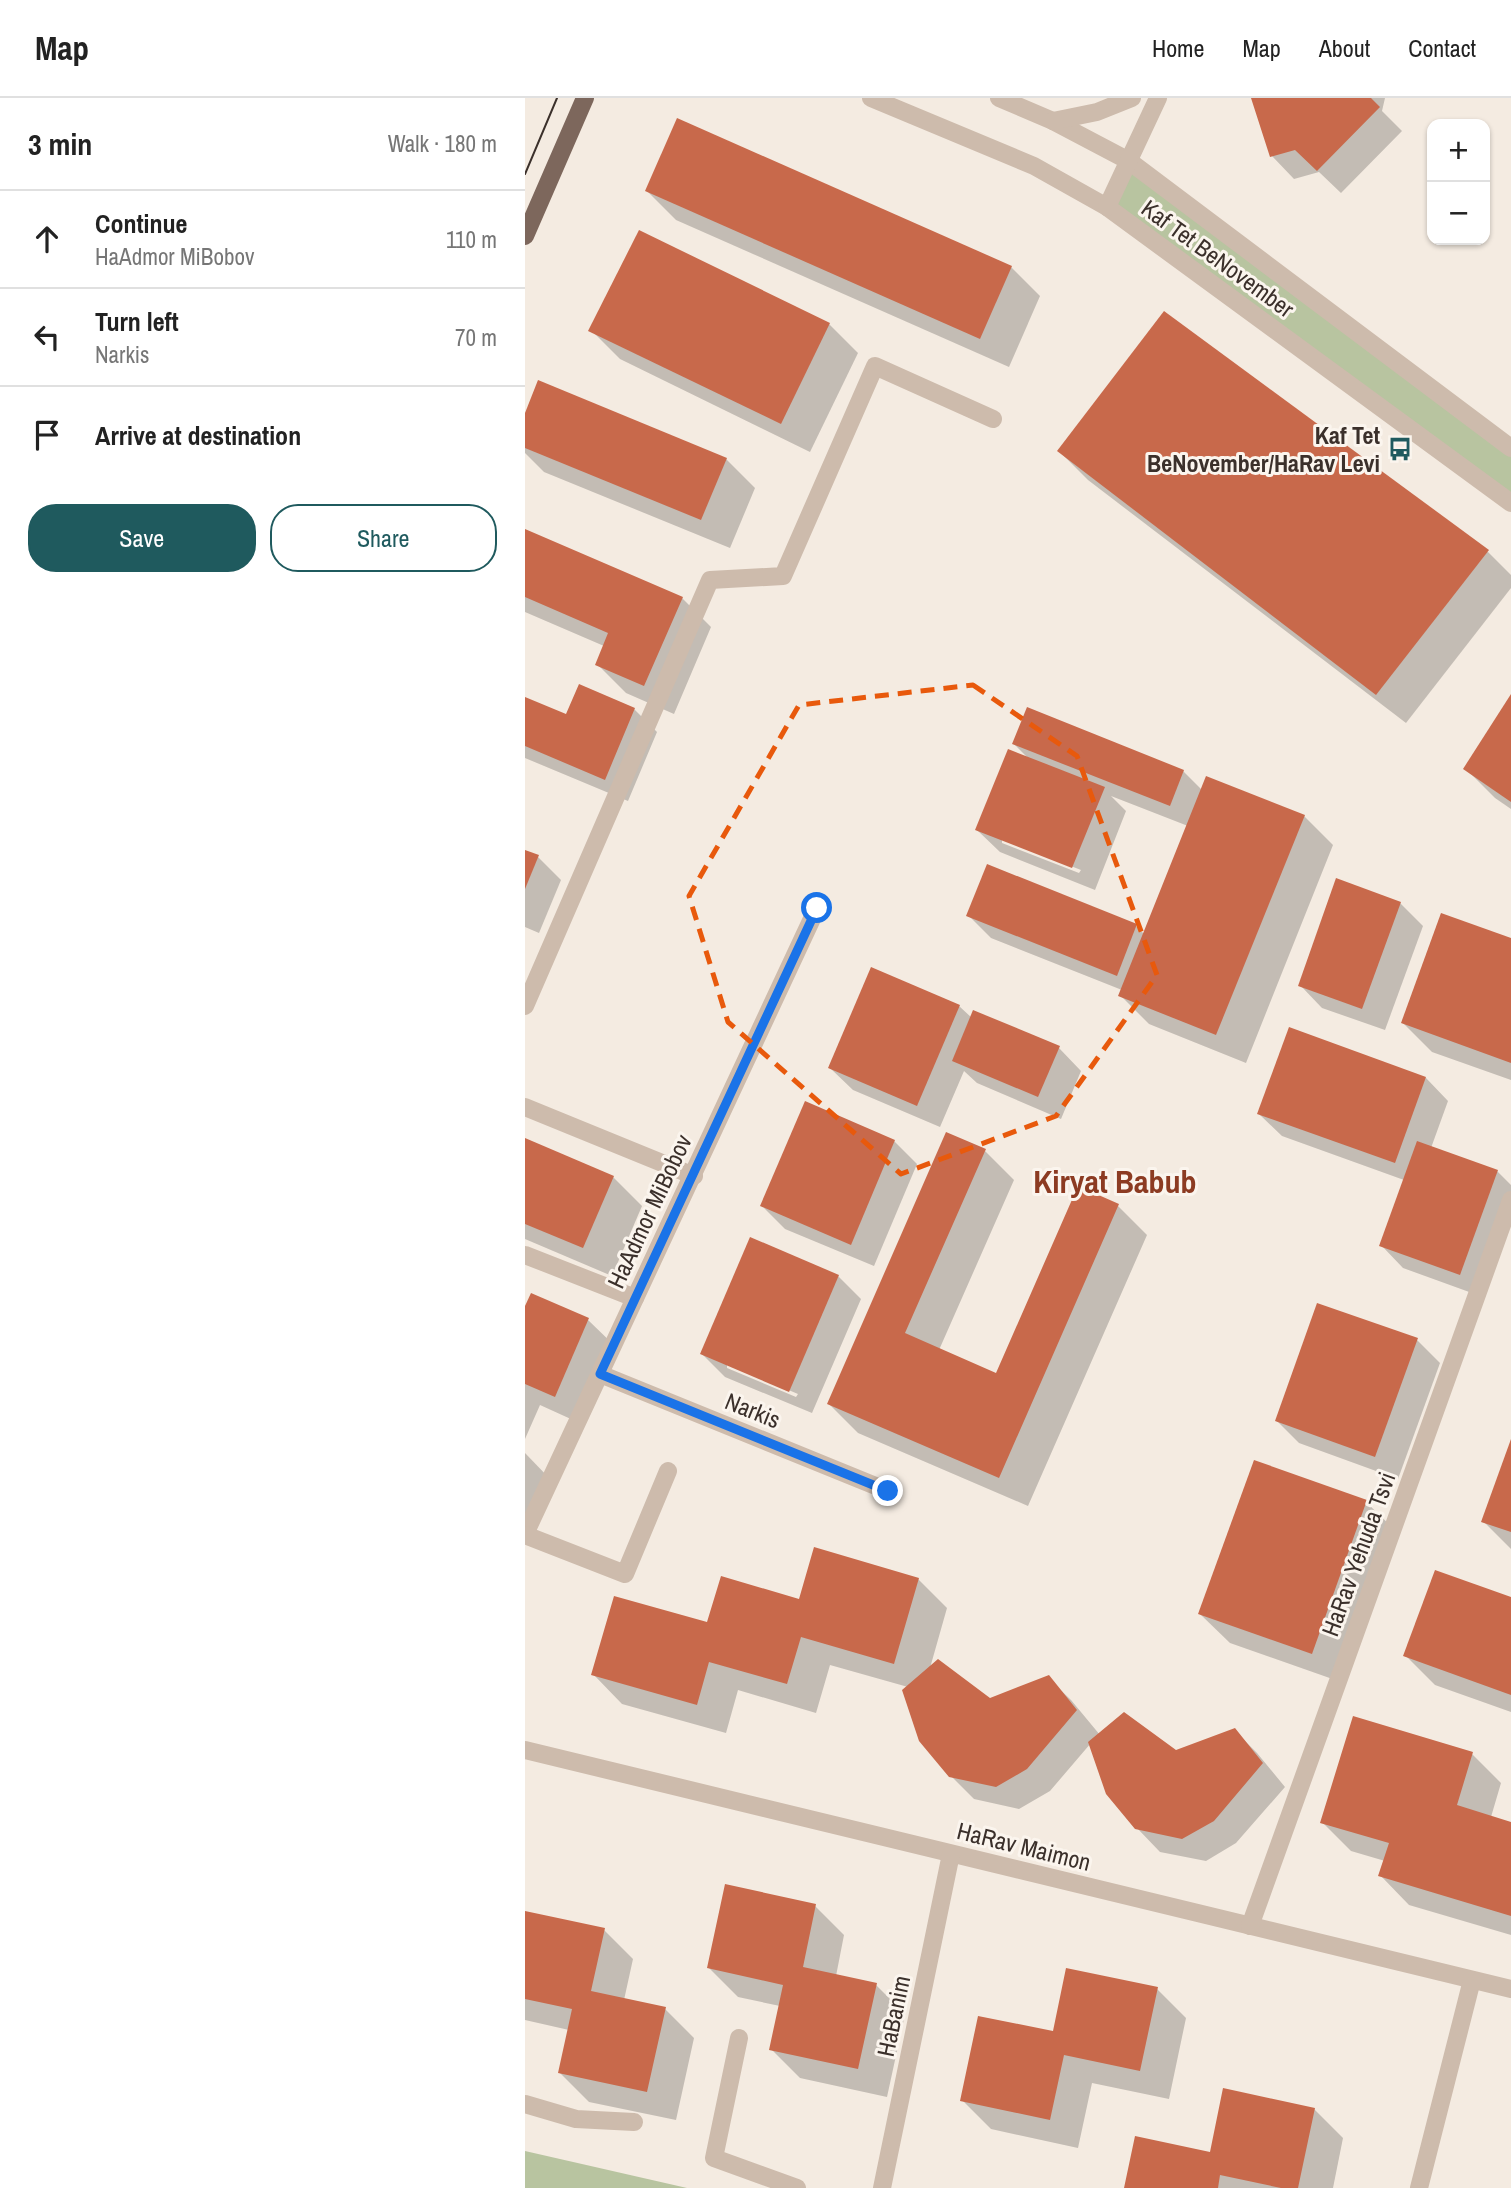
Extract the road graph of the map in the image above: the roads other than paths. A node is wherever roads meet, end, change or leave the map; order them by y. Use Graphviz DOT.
graph roads {
  1 [pos="585,98"];
  2 [pos="871,98"];
  3 [pos="999,98"];
  4 [pos="1132,98"];
  5 [pos="1158,98"];
  6 [pos="1053,121"];
  7 [pos="1129,161"];
  8 [pos="1107,207"];
  9 [pos="525,236"];
  10 [pos="993,419"];
  11 [pos="1511,448"];
  12 [pos="1511,503"];
  13 [pos="817,908"];
  14 [pos="525,1006"];
  15 [pos="525,1107"];
  16 [pos="694,1175"];
  17 [pos="1511,1200"];
  18 [pos="525,1255"];
  19 [pos="635,1298"];
  20 [pos="600,1374"];
  21 [pos="668,1471"];
  22 [pos="888,1491"];
  23 [pos="525,1535"];
  24 [pos="525,1750"];
  25 [pos="951,1854"];
  26 [pos="1250,1926"];
  27 [pos="1472,1980"];
  28 [pos="1511,1989"];
  29 [pos="739,2038"];
  30 [pos="525,2104"];
  31 [pos="635,2122"];
  32 [pos="797,2188"];
  33 [pos="882,2188"];
  34 [pos="1419,2188"];
  1 -- 9 [label="main road"];
  2 -- 8 [label="street, Kaf Tet BeNovember"];
  3 -- 6 [label="street, Kaf Tet BeNovember"];
  4 -- 6 [label="street"];
  5 -- 7 [label="street"];
  6 -- 7 [label="street, Kaf Tet BeNovember"];
  7 -- 8 [label="street"];
  7 -- 11 [label="street, Kaf Tet BeNovember"];
  8 -- 12 [label="street, Kaf Tet BeNovember"];
  10 -- 14 [label="street"];
  13 -- 16 [label="street, HaAdmor MiBobov"];
  15 -- 16 [label="street"];
  16 -- 19 [label="street, HaAdmor MiBobov"];
  17 -- 26 [label="street, HaRav Yehuda Tsvi"];
  18 -- 19 [label="street"];
  19 -- 20 [label="street, HaAdmor MiBobov"];
  20 -- 22 [label="street, Narkis"];
  20 -- 23 [label="street, HaAdmor MiBobov"];
  21 -- 23 [label="street"];
  24 -- 25 [label="street, HaRav Maimon"];
  25 -- 26 [label="street, HaRav Maimon"];
  25 -- 33 [label="street, HaBanim"];
  26 -- 27 [label="street, HaRav Maimon"];
  27 -- 28 [label="street, HaRav Maimon"];
  27 -- 34 [label="street"];
  29 -- 32 [label="street"];
  30 -- 31 [label="street"];
}
